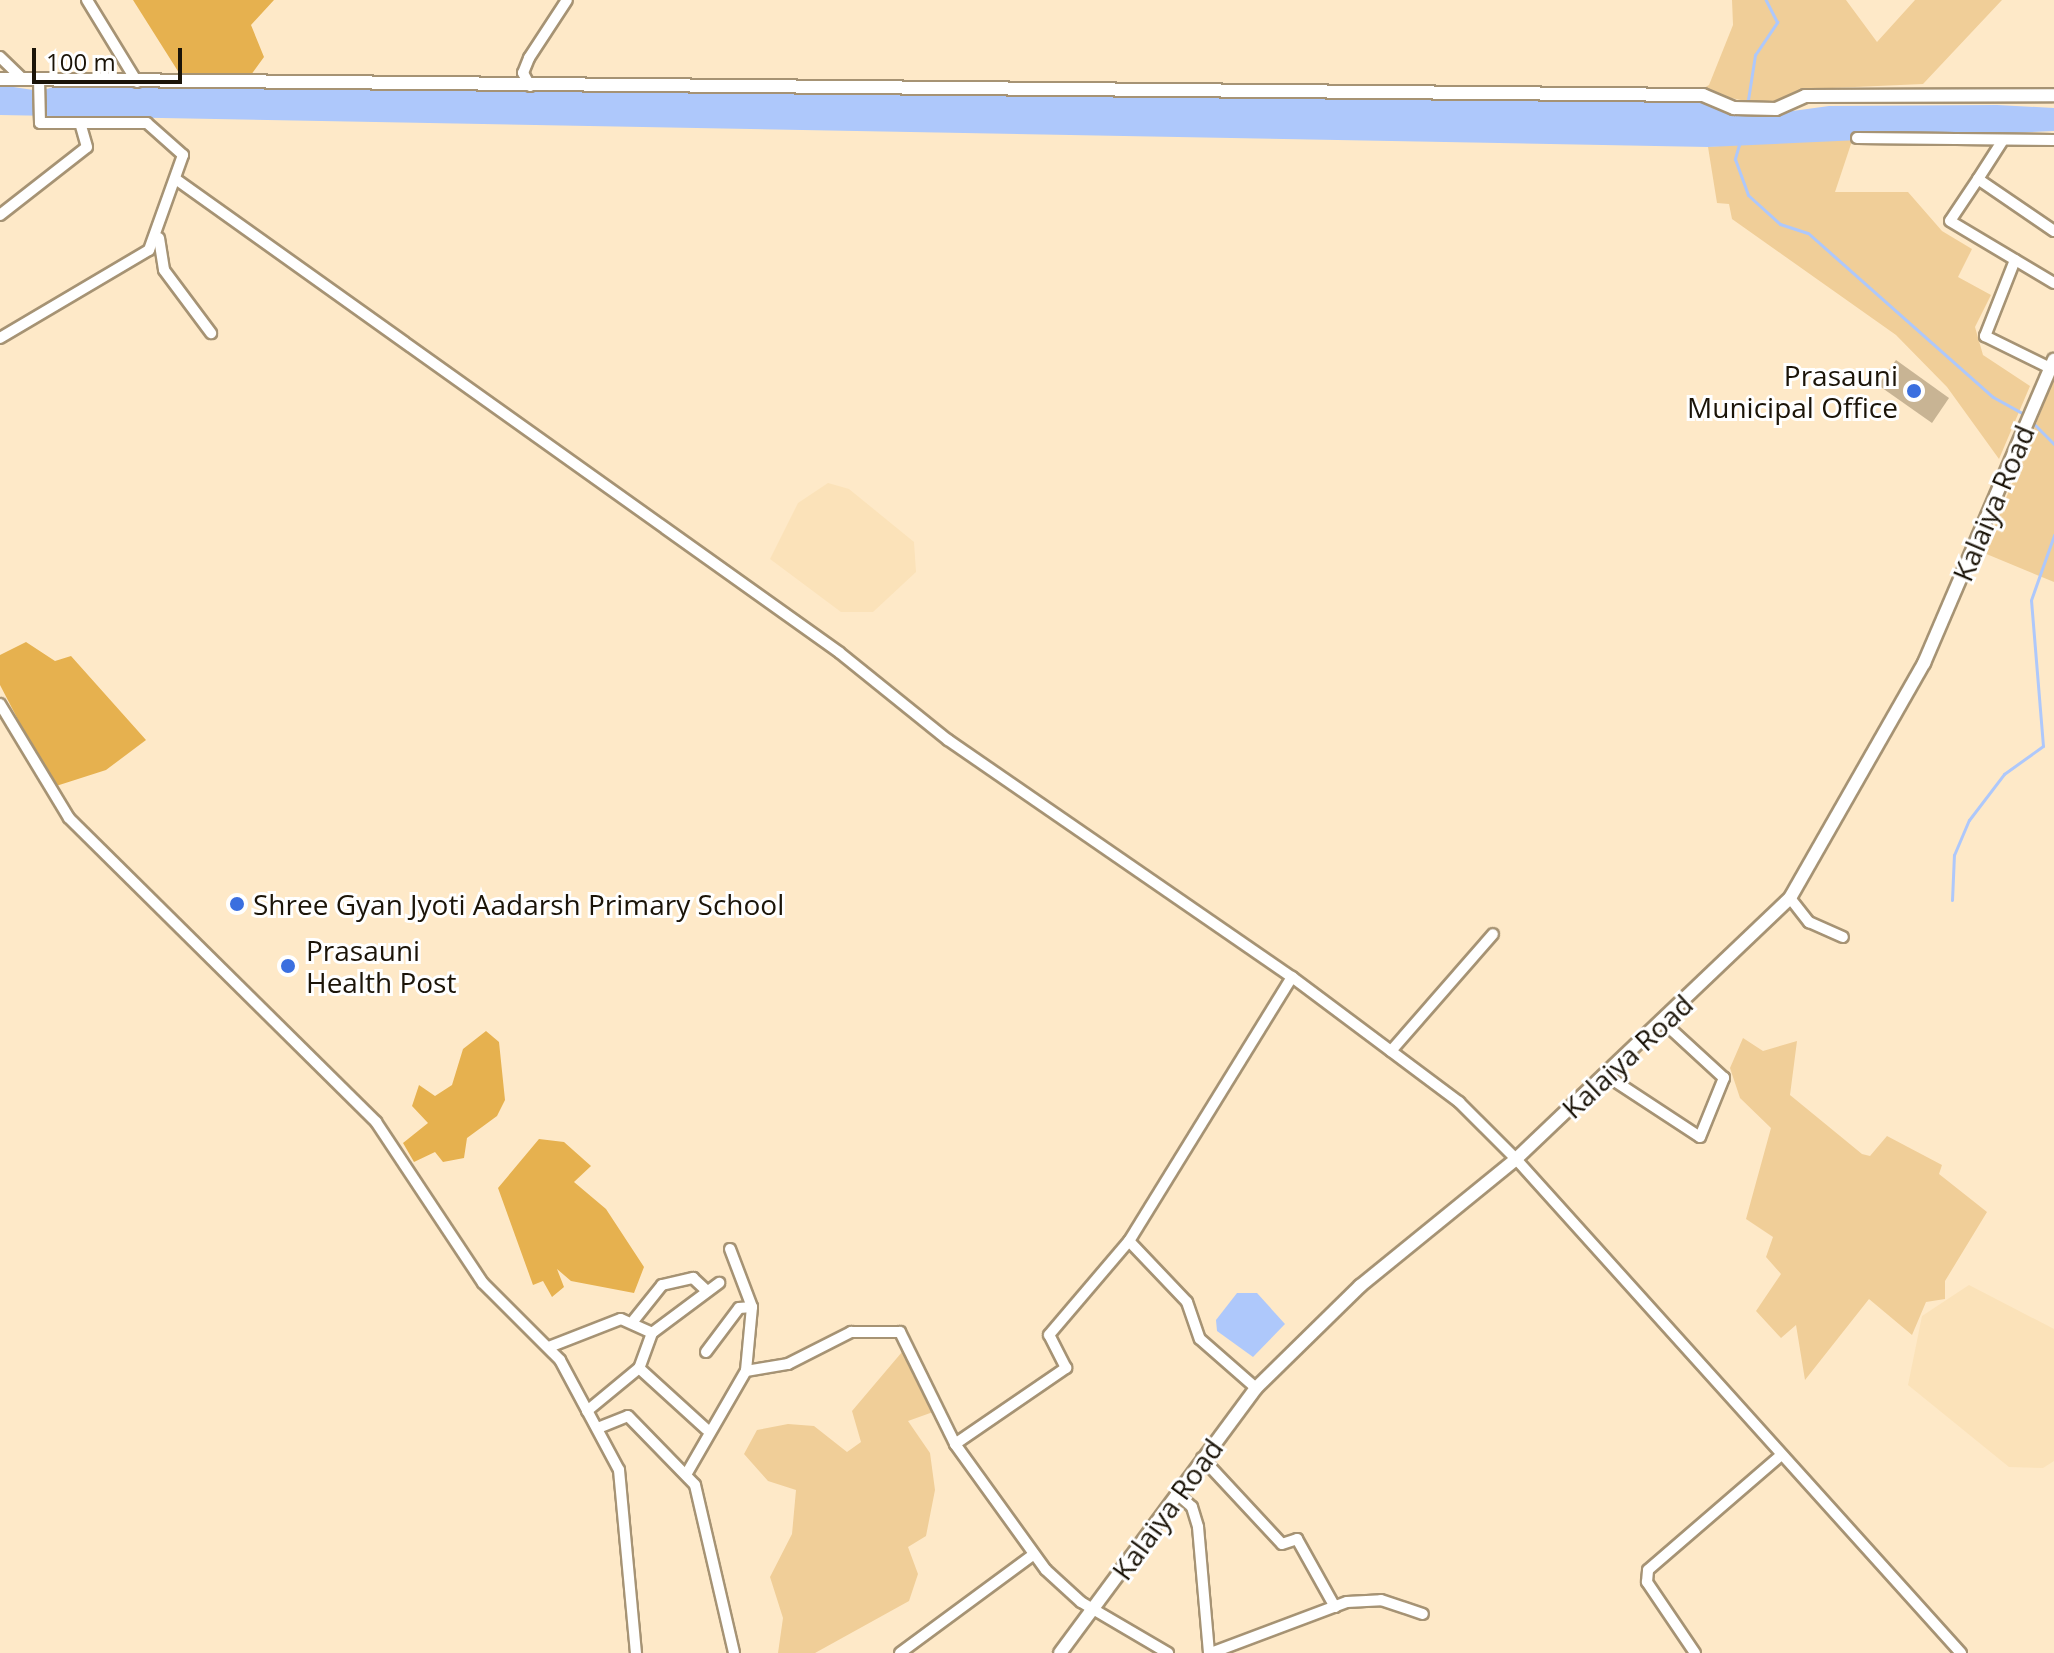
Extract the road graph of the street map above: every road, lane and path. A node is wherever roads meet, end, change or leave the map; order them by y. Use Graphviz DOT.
graph roads {
  1 [pos="87,0"];
  2 [pos="567,0"];
  3 [pos="0,57"];
  4 [pos="0,79"];
  5 [pos="23,79"];
  6 [pos="137,82"];
  7 [pos="39,85"];
  8 [pos="530,86"];
  9 [pos="2054,95"];
  10 [pos="80,123"];
  11 [pos="1857,138"];
  12 [pos="2003,140"];
  13 [pos="2054,140"];
  14 [pos="1978,179"];
  15 [pos="177,180"];
  16 [pos="0,215"];
  17 [pos="2054,231"];
  18 [pos="159,238"];
  19 [pos="2015,260"];
  20 [pos="2054,283"];
  21 [pos="211,333"];
  22 [pos="0,338"];
  23 [pos="2052,364"];
  24 [pos="1,707"];
  25 [pos="1790,898"];
  26 [pos="1493,934"];
  27 [pos="1843,937"];
  28 [pos="1292,977"];
  29 [pos="1663,1022"];
  30 [pos="1391,1051"];
  31 [pos="1607,1076"];
  32 [pos="1516,1159"];
  33 [pos="1129,1241"];
  34 [pos="730,1249"];
  35 [pos="719,1283"];
  36 [pos="706,1290"];
  37 [pos="752,1307"];
  38 [pos="634,1320"];
  39 [pos="652,1333"];
  40 [pos="549,1347"];
  41 [pos="706,1352"];
  42 [pos="639,1368"];
  43 [pos="746,1371"];
  44 [pos="1256,1388"];
  45 [pos="587,1411"];
  46 [pos="598,1428"];
  47 [pos="706,1429"];
  48 [pos="955,1444"];
  49 [pos="1779,1457"];
  50 [pos="1202,1458"];
  51 [pos="687,1473"];
  52 [pos="1176,1493"];
  53 [pos="1033,1555"];
  54 [pos="1335,1607"];
  55 [pos="1093,1609"];
  56 [pos="1423,1614"];
  57 [pos="636,1653"];
  58 [pos="734,1653"];
  59 [pos="900,1653"];
  60 [pos="1060,1653"];
  61 [pos="1168,1653"];
  62 [pos="1210,1653"];
  63 [pos="1695,1653"];
  64 [pos="1961,1653"];
  1 -- 6 [label="street"];
  2 -- 8 [label="street"];
  3 -- 5 [label="street"];
  4 -- 5 [label="main road"];
  5 -- 7 [label="main road"];
  6 -- 7 [label="main road"];
  6 -- 8 [label="main road"];
  7 -- 10 [label="street"];
  8 -- 9 [label="main road"];
  10 -- 15 [label="street"];
  10 -- 16 [label="street"];
  11 -- 12 [label="street"];
  12 -- 13 [label="street"];
  12 -- 14 [label="street"];
  14 -- 17 [label="street"];
  14 -- 19 [label="street"];
  15 -- 18 [label="street"];
  15 -- 28 [label="street"];
  18 -- 21 [label="street"];
  18 -- 22 [label="street"];
  19 -- 20 [label="street"];
  19 -- 23 [label="street"];
  23 -- 25 [label="main road, Kalaiya Road"];
  24 -- 40 [label="street"];
  25 -- 27 [label="street"];
  25 -- 29 [label="main road, Kalaiya Road"];
  26 -- 30 [label="street"];
  28 -- 30 [label="street"];
  28 -- 33 [label="street"];
  29 -- 31 [label="main road, Kalaiya Road"];
  29 -- 31 [label="street"];
  30 -- 32 [label="street"];
  31 -- 32 [label="main road, Kalaiya Road"];
  32 -- 44 [label="main road, Kalaiya Road"];
  32 -- 49 [label="street"];
  33 -- 44 [label="street"];
  33 -- 48 [label="street"];
  34 -- 37 [label="street"];
  35 -- 36 [label="street"];
  36 -- 38 [label="street"];
  36 -- 39 [label="street"];
  37 -- 41 [label="street"];
  37 -- 43 [label="street"];
  38 -- 39 [label="street"];
  38 -- 40 [label="street"];
  39 -- 42 [label="street"];
  40 -- 45 [label="street"];
  42 -- 45 [label="street"];
  42 -- 47 [label="street"];
  43 -- 47 [label="street"];
  43 -- 48 [label="street"];
  44 -- 50 [label="main road, Kalaiya Road"];
  45 -- 46 [label="street"];
  46 -- 51 [label="street"];
  46 -- 57 [label="street"];
  47 -- 51 [label="street"];
  48 -- 53 [label="street"];
  49 -- 63 [label="street"];
  49 -- 64 [label="street"];
  50 -- 52 [label="main road, Kalaiya Road"];
  50 -- 54 [label="street"];
  51 -- 58 [label="street"];
  52 -- 55 [label="main road, Kalaiya Road"];
  52 -- 62 [label="street"];
  53 -- 55 [label="street"];
  53 -- 59 [label="street"];
  54 -- 56 [label="street"];
  54 -- 62 [label="street"];
  55 -- 60 [label="main road, Kalaiya Road"];
  55 -- 61 [label="street"];
}
